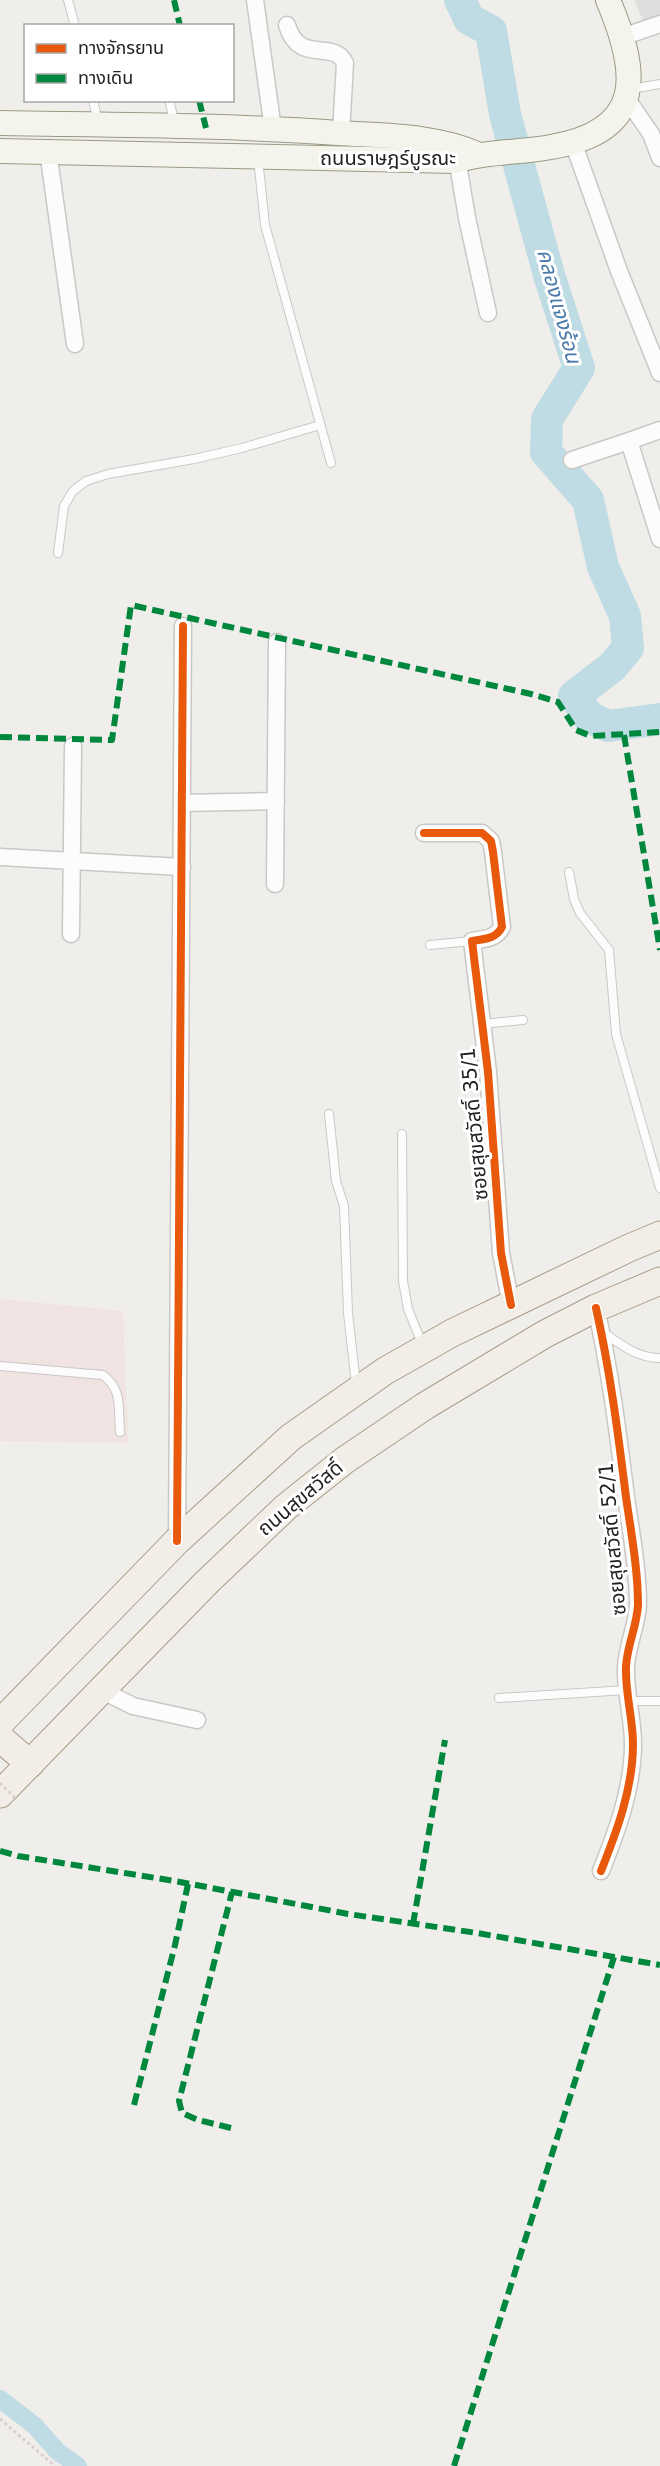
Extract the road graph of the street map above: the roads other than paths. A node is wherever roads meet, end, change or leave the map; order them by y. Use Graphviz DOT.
graph roads {
  1 [pos="68,0"];
  2 [pos="255,0"];
  3 [pos="608,0"];
  4 [pos="74,24"];
  5 [pos="660,24"];
  6 [pos="287,25"];
  7 [pos="622,37"];
  8 [pos="660,84"];
  9 [pos="628,94"];
  10 [pos="93,102"];
  11 [pos="170,102"];
  12 [pos="0,123"];
  13 [pos="99,125"];
  14 [pos="176,127"];
  15 [pos="285,130"];
  16 [pos="341,133"];
  17 [pos="562,144"];
  18 [pos="0,151"];
  19 [pos="48,151"];
  20 [pos="463,153"];
  21 [pos="258,157"];
  22 [pos="296,158"];
  23 [pos="660,158"];
  24 [pos="488,313"];
  25 [pos="75,344"];
  26 [pos="660,373"];
  27 [pos="320,425"];
  28 [pos="660,430"];
  29 [pos="629,441"];
  30 [pos="572,460"];
  31 [pos="331,463"];
  32 [pos="660,539"];
  33 [pos="58,553"];
  34 [pos="183,626"];
  35 [pos="277,642"];
  36 [pos="72,746"];
  37 [pos="276,801"];
  38 [pos="182,803"];
  39 [pos="424,833"];
  40 [pos="0,857"];
  41 [pos="72,861"];
  42 [pos="182,867"];
  43 [pos="569,872"];
  44 [pos="275,884"];
  45 [pos="71,934"];
  46 [pos="471,941"];
  47 [pos="430,945"];
  48 [pos="524,1020"];
  49 [pos="482,1024"];
  50 [pos="329,1114"];
  51 [pos="402,1134"];
  52 [pos="660,1188"];
  53 [pos="660,1235"];
  54 [pos="660,1281"];
  55 [pos="511,1305"];
  56 [pos="598,1320"];
  57 [pos="424,1349"];
  58 [pos="660,1358"];
  59 [pos="0,1366"];
  60 [pos="357,1391"];
  61 [pos="120,1432"];
  62 [pos="177,1541"];
  63 [pos="103,1691"];
  64 [pos="627,1696"];
  65 [pos="499,1698"];
  66 [pos="660,1701"];
  67 [pos="197,1720"];
  68 [pos="0,1723"];
  69 [pos="0,1738"];
  70 [pos="30,1764"];
  71 [pos="7,1796"];
  72 [pos="601,1871"];
  1 -- 4 [label="lane"];
  2 -- 15 [label="street"];
  3 -- 7 [label="main road"];
  5 -- 7 [label="street"];
  6 -- 16 [label="street"];
  7 -- 9 [label="main road"];
  8 -- 9 [label="lane"];
  9 -- 17 [label="main road"];
  9 -- 23 [label="street"];
  10 -- 13 [label="lane"];
  11 -- 14 [label="lane"];
  12 -- 13 [label="main road, ถนนราษฎร์บูรณะ"];
  13 -- 14 [label="main road, ถนนราษฎร์บูรณะ"];
  14 -- 15 [label="main road, ถนนราษฎร์บูรณะ"];
  15 -- 16 [label="main road, ถนนราษฎร์บูรณะ"];
  15 -- 22 [label="main road"];
  16 -- 20 [label="main road, ถนนราษฎร์บูรณะ"];
  17 -- 20 [label="main road"];
  17 -- 26 [label="street"];
  18 -- 19 [label="main road, ถนนราษฎร์บูรณะ"];
  19 -- 21 [label="main road, ถนนราษฎร์บูรณะ"];
  19 -- 25 [label="street"];
  20 -- 22 [label="main road, ถนนราษฎร์บูรณะ"];
  20 -- 24 [label="street"];
  21 -- 22 [label="main road, ถนนราษฎร์บูรณะ"];
  21 -- 27 [label="lane"];
  27 -- 31 [label="lane"];
  27 -- 33 [label="lane"];
  28 -- 29 [label="street"];
  29 -- 30 [label="street"];
  29 -- 32 [label="street"];
  34 -- 38 [label="street"];
  35 -- 37 [label="street"];
  36 -- 41 [label="street"];
  37 -- 38 [label="street"];
  37 -- 44 [label="street"];
  38 -- 42 [label="street"];
  39 -- 46 [label="street"];
  40 -- 41 [label="street"];
  41 -- 42 [label="street"];
  41 -- 45 [label="street"];
  42 -- 62 [label="street"];
  43 -- 52 [label="lane"];
  46 -- 47 [label="lane"];
  46 -- 49 [label="street, ซอยสุขสวัสดิ์ 35/1"];
  48 -- 49 [label="lane"];
  49 -- 55 [label="street, ซอยสุขสวัสดิ์ 35/1"];
  50 -- 60 [label="lane"];
  51 -- 57 [label="lane"];
  53 -- 55 [label="main road"];
  54 -- 56 [label="main road, ถนนสุขสวัสดิ์"];
  55 -- 57 [label="main road"];
  56 -- 58 [label="lane"];
  56 -- 63 [label="main road, ถนนสุขสวัสดิ์"];
  56 -- 64 [label="street, ซอยสุขสวัสดิ์ 52/1"];
  57 -- 60 [label="main road"];
  59 -- 61 [label="lane"];
  60 -- 62 [label="main road"];
  62 -- 68 [label="main road"];
  63 -- 67 [label="street"];
  63 -- 70 [label="main road, ถนนสุขสวัสดิ์"];
  64 -- 65 [label="lane"];
  64 -- 66 [label="lane"];
  64 -- 72 [label="street, ซอยสุขสวัสดิ์ 52/1"];
  69 -- 70 [label="main road"];
  70 -- 71 [label="main road, ถนนสุขสวัสดิ์"];
}
